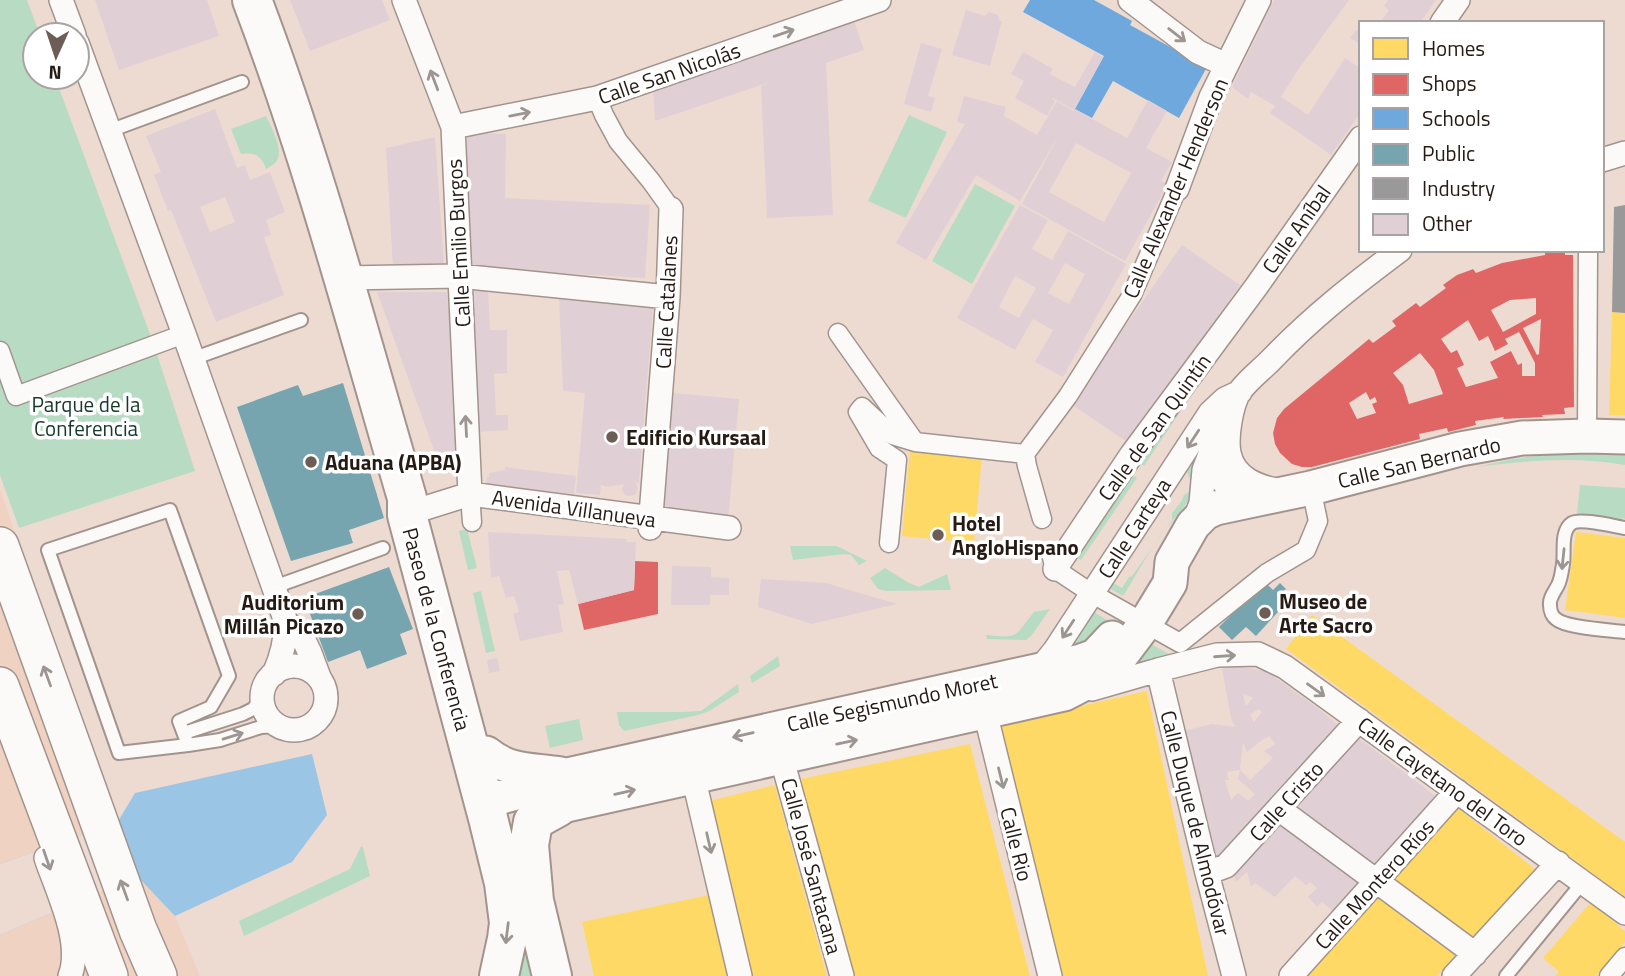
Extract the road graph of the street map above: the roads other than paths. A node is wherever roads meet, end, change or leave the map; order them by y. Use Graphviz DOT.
graph roads {
  1 [pos="61,0"];
  2 [pos="252,0"];
  3 [pos="404,0"];
  4 [pos="879,0"];
  5 [pos="1130,0"];
  6 [pos="1259,0"];
  7 [pos="1458,0"];
  8 [pos="69,21"];
  9 [pos="1443,21"];
  10 [pos="1226,65"];
  11 [pos="91,82"];
  12 [pos="242,82"];
  13 [pos="597,99"];
  14 [pos="453,127"];
  15 [pos="109,131"];
  16 [pos="1359,141"];
  17 [pos="1625,153"];
  18 [pos="1604,159"];
  19 [pos="1177,189"];
  20 [pos="671,209"];
  21 [pos="1397,252"];
  22 [pos="1588,252"];
  23 [pos="459,276"];
  24 [pos="343,278"];
  25 [pos="668,297"];
  26 [pos="301,320"];
  27 [pos="1232,320"];
  28 [pos="838,333"];
  29 [pos="184,334"];
  30 [pos="0,351"];
  31 [pos="192,359"];
  32 [pos="1237,400"];
  33 [pos="1587,436"];
  34 [pos="1625,437"];
  35 [pos="915,442"];
  36 [pos="1026,454"];
  37 [pos="1209,457"];
  38 [pos="1300,490"];
  39 [pos="470,494"];
  40 [pos="1250,501"];
  41 [pos="414,504"];
  42 [pos="1204,517"];
  43 [pos="1042,519"];
  44 [pos="472,522"];
  45 [pos="650,523"];
  46 [pos="729,528"];
  47 [pos="1625,528"];
  48 [pos="889,543"];
  49 [pos="0,546"];
  50 [pos="383,548"];
  51 [pos="1053,561"];
  52 [pos="274,587"];
  53 [pos="1091,593"];
  54 [pos="1137,619"];
  55 [pos="286,622"];
  56 [pos="1625,632"];
  57 [pos="1182,653"];
  58 [pos="1158,670"];
  59 [pos="1034,671"];
  60 [pos="274,674"];
  61 [pos="319,677"];
  62 [pos="0,686"];
  63 [pos="1063,694"];
  64 [pos="262,698"];
  65 [pos="985,712"];
  66 [pos="1359,720"];
  67 [pos="278,726"];
  68 [pos="186,739"];
  69 [pos="486,753"];
  70 [pos="781,756"];
  71 [pos="693,776"];
  72 [pos="562,791"];
  73 [pos="1457,791"];
  74 [pos="39,793"];
  75 [pos="493,808"];
  76 [pos="1279,809"];
  77 [pos="1558,863"];
  78 [pos="1207,873"];
  79 [pos="1378,881"];
  80 [pos="1583,882"];
  81 [pos="534,901"];
  82 [pos="1625,913"];
  83 [pos="138,930"];
  84 [pos="1475,954"];
  85 [pos="1625,957"];
  86 [pos="70,976"];
  87 [pos="109,976"];
  88 [pos="158,976"];
  89 [pos="179,976"];
  90 [pos="499,976"];
  91 [pos="551,976"];
  92 [pos="740,976"];
  93 [pos="842,976"];
  94 [pos="1050,976"];
  95 [pos="1234,976"];
  96 [pos="1291,976"];
  97 [pos="1454,976"];
  98 [pos="1506,976"];
  99 [pos="1609,976"];
  1 -- 8 [label="street"];
  2 -- 24 [label="highway"];
  14 -- 3 [label="street, Calle Emilio Burgos, one-way"];
  13 -- 4 [label="street, Calle San Nicolás, one-way"];
  5 -- 10 [label="street, one-way"];
  6 -- 10 [label="street, Calle Alexander Henderson"];
  7 -- 9 [label="street"];
  10 -- 19 [label="street, Calle Alexander Henderson"];
  11 -- 15 [label="street"];
  12 -- 15 [label="lane"];
  14 -- 13 [label="street, Calle San Nicolás, one-way"];
  13 -- 20 [label="street, Calle Catalanes"];
  14 -- 23 [label="street, Calle Emilio Burgos"];
  15 -- 29 [label="street"];
  16 -- 27 [label="street, Calle Aníbal"];
  17 -- 18 [label="street"];
  19 -- 36 [label="street, Calle Alexander Henderson"];
  20 -- 25 [label="street, Calle Catalanes"];
  21 -- 32 [label="street, Calle Carteya"];
  22 -- 33 [label="street"];
  23 -- 24 [label="street"];
  23 -- 25 [label="street"];
  39 -- 23 [label="street, Calle Emilio Burgos, one-way"];
  24 -- 41 [label="highway"];
  25 -- 45 [label="street, Calle Catalanes"];
  26 -- 31 [label="lane"];
  27 -- 51 [label="street, Calle de San Quintín"];
  28 -- 35 [label="street"];
  29 -- 30 [label="street"];
  29 -- 31 [label="street"];
  31 -- 52 [label="street"];
  32 -- 37 [label="street, Calle Carteya"];
  32 -- 38 [label="street"];
  32 -- 53 [label="street, Calle Carteya, one-way"];
  33 -- 34 [label="main road, Calle San Bernardo"];
  33 -- 38 [label="main road, Calle San Bernardo"];
  35 -- 36 [label="street"];
  35 -- 48 [label="street"];
  36 -- 43 [label="street"];
  37 -- 40 [label="street"];
  37 -- 42 [label="street, Calle Carteya"];
  38 -- 40 [label="main road, Calle San Bernardo"];
  38 -- 57 [label="street"];
  39 -- 41 [label="street, Avenida Villanueva"];
  39 -- 44 [label="street"];
  39 -- 45 [label="street, Avenida Villanueva"];
  40 -- 42 [label="main road, Calle San Bernardo"];
  41 -- 69 [label="highway, Paseo de la Conferencia"];
  41 -- 75 [label="highway, Paseo de la Conferencia"];
  42 -- 54 [label="main road"];
  45 -- 46 [label="street, Avenida Villanueva"];
  47 -- 56 [label="lane, one-way"];
  83 -- 49 [label="main road, one-way"];
  50 -- 52 [label="lane"];
  51 -- 53 [label="street"];
  52 -- 55 [label="street"];
  53 -- 54 [label="street"];
  53 -- 59 [label="street, Calle Carteya, one-way"];
  54 -- 57 [label="street"];
  54 -- 59 [label="main road, Calle Segismundo Moret"];
  54 -- 63 [label="main road, Calle Segismundo Moret"];
  55 -- 60 [label="street"];
  55 -- 61 [label="street"];
  57 -- 58 [label="street"];
  57 -- 66 [label="street, Calle Cayetano del Toro, one-way"];
  58 -- 63 [label="street"];
  58 -- 78 [label="street, Calle Duque de Almodóvar"];
  59 -- 72 [label="main road, Calle Segismundo Moret, one-way"];
  60 -- 61 [label="street"];
  60 -- 64 [label="street"];
  61 -- 67 [label="street"];
  62 -- 74 [label="main road"];
  63 -- 65 [label="main road, Calle Segismundo Moret"];
  64 -- 67 [label="street"];
  64 -- 68 [label="lane"];
  70 -- 65 [label="main road, Calle Segismundo Moret, one-way"];
  65 -- 94 [label="street, Calle Rio, one-way"];
  66 -- 73 [label="street, Calle Cayetano del Toro"];
  66 -- 76 [label="street, Calle Cristo"];
  68 -- 67 [label="lane, one-way"];
  68 -- 68 [label="lane"];
  69 -- 72 [label="main road, Calle Segismundo Moret"];
  69 -- 75 [label="highway, Paseo de la Conferencia"];
  70 -- 71 [label="main road, Calle Segismundo Moret"];
  70 -- 93 [label="street, Calle José Santacana"];
  72 -- 71 [label="main road, Calle Segismundo Moret, one-way"];
  71 -- 92 [label="street, one-way"];
  72 -- 75 [label="main road, Calle Segismundo Moret"];
  72 -- 81 [label="highway"];
  73 -- 77 [label="street, Calle Cayetano del Toro"];
  73 -- 79 [label="street, Calle Montero Ríos"];
  74 -- 86 [label="street, one-way"];
  74 -- 87 [label="main road"];
  75 -- 81 [label="highway"];
  75 -- 90 [label="highway, one-way"];
  76 -- 78 [label="street, Calle Cristo"];
  76 -- 79 [label="street"];
  77 -- 80 [label="street, Calle Cayetano del Toro"];
  77 -- 84 [label="street"];
  78 -- 95 [label="street, Calle Duque de Almodóvar"];
  79 -- 84 [label="street"];
  79 -- 96 [label="street, Calle Montero Ríos"];
  80 -- 82 [label="street, Calle Cayetano del Toro"];
  80 -- 98 [label="lane"];
  81 -- 91 [label="highway"];
  83 -- 88 [label="main road"];
  83 -- 89 [label="main road"];
  84 -- 97 [label="street"];
  85 -- 99 [label="street"];
}
